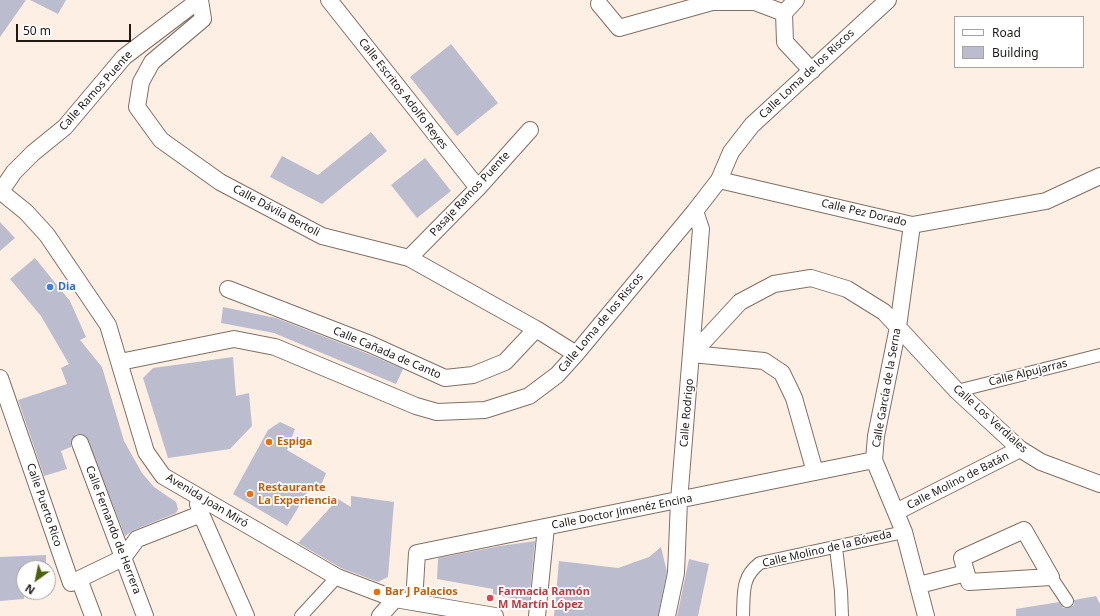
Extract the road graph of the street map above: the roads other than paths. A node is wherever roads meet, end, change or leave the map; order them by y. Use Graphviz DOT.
graph roads {
  1 [pos="200,0"];
  2 [pos="329,0"];
  3 [pos="796,0"];
  4 [pos="888,0"];
  5 [pos="712,1"];
  6 [pos="599,4"];
  7 [pos="784,13"];
  8 [pos="812,71"];
  9 [pos="530,130"];
  10 [pos="1100,176"];
  11 [pos="719,180"];
  12 [pos="478,188"];
  13 [pos="0,191"];
  14 [pos="695,211"];
  15 [pos="912,225"];
  16 [pos="409,258"];
  17 [pos="228,289"];
  18 [pos="898,327"];
  19 [pos="536,329"];
  20 [pos="576,354"];
  21 [pos="692,354"];
  22 [pos="1100,355"];
  23 [pos="120,362"];
  24 [pos="0,378"];
  25 [pos="957,391"];
  26 [pos="80,443"];
  27 [pos="1020,449"];
  28 [pos="874,460"];
  29 [pos="815,472"];
  30 [pos="1100,484"];
  31 [pos="195,494"];
  32 [pos="679,501"];
  33 [pos="896,512"];
  34 [pos="200,514"];
  35 [pos="546,527"];
  36 [pos="904,532"];
  37 [pos="836,547"];
  38 [pos="123,558"];
  39 [pos="966,573"];
  40 [pos="1051,577"];
  41 [pos="337,578"];
  42 [pos="79,579"];
  43 [pos="919,585"];
  44 [pos="395,599"];
  45 [pos="1067,601"];
  46 [pos="414,602"];
  47 [pos="93,616"];
  48 [pos="145,616"];
  49 [pos="246,616"];
  50 [pos="301,616"];
  51 [pos="380,616"];
  52 [pos="396,616"];
  53 [pos="495,616"];
  54 [pos="536,616"];
  55 [pos="667,616"];
  56 [pos="743,616"];
  57 [pos="842,616"];
  58 [pos="926,616"];
  1 -- 13 [label="street, Calle Ramos Puente"];
  1 -- 16 [label="street, Calle Dávila Bertoli"];
  2 -- 12 [label="street, Calle Escritos Adolfo Reyes"];
  3 -- 7 [label="street"];
  4 -- 8 [label="street, Calle Loma de los Riscos"];
  5 -- 6 [label="street"];
  5 -- 7 [label="street"];
  7 -- 8 [label="street"];
  8 -- 11 [label="street, Calle Loma de los Riscos"];
  9 -- 12 [label="street, Pasaje Ramos Puente"];
  10 -- 15 [label="street, Calle Pez Dorado"];
  11 -- 14 [label="street, Calle Loma de los Riscos"];
  11 -- 15 [label="street, Calle Pez Dorado"];
  12 -- 16 [label="street, Pasaje Ramos Puente"];
  13 -- 23 [label="street, Avenida Joan Miró"];
  14 -- 20 [label="street, Calle Loma de los Riscos"];
  14 -- 21 [label="street, Calle Rodrigo"];
  15 -- 18 [label="street, Calle García de la Serna"];
  16 -- 19 [label="street, Calle Dávila Bertoli"];
  17 -- 19 [label="street, Calle Cañada de Canto"];
  18 -- 21 [label="street, Calle Los Verdiales"];
  18 -- 25 [label="street, Calle Los Verdiales"];
  18 -- 28 [label="street, Calle García de la Serna"];
  19 -- 20 [label="street, Calle Dávila Bertoli"];
  20 -- 23 [label="street, Calle Loma de los Riscos"];
  21 -- 29 [label="street"];
  21 -- 32 [label="street, Calle Rodrigo"];
  22 -- 25 [label="street, Calle Alpujarras"];
  23 -- 31 [label="street, Avenida Joan Miró"];
  24 -- 42 [label="street, Calle Puerto Rico"];
  25 -- 27 [label="street, Calle Los Verdiales"];
  26 -- 38 [label="street, Calle Fernando de Herrera"];
  27 -- 30 [label="street, Calle Los Verdiales"];
  27 -- 33 [label="street, Calle Molino de Batán"];
  28 -- 29 [label="street, Calle Doctor Jimenéz Encina"];
  28 -- 33 [label="street, Calle García de la Serna"];
  29 -- 32 [label="street, Calle Doctor Jimenéz Encina"];
  31 -- 34 [label="street"];
  31 -- 41 [label="street, Avenida Joan Miró"];
  32 -- 35 [label="street, Calle Doctor Jimenéz Encina"];
  32 -- 55 [label="street, Calle Rodrigo"];
  33 -- 36 [label="street, Calle García de la Serna"];
  34 -- 38 [label="street"];
  34 -- 49 [label="street"];
  35 -- 46 [label="street, Calle Doctor Jimenéz Encina"];
  35 -- 54 [label="street"];
  36 -- 37 [label="street, Calle Molino de la Bóveda"];
  36 -- 43 [label="street, Calle García de la Serna"];
  37 -- 56 [label="street, Calle Molino de la Bóveda"];
  37 -- 57 [label="street"];
  38 -- 42 [label="street"];
  38 -- 48 [label="street, Calle Fernando de Herrera"];
  39 -- 40 [label="street"];
  39 -- 40 [label="street"];
  39 -- 43 [label="street"];
  40 -- 45 [label="street"];
  41 -- 44 [label="street, Avenida Joan Miró"];
  41 -- 50 [label="street"];
  42 -- 47 [label="street"];
  43 -- 58 [label="street, Calle García de la Serna"];
  44 -- 46 [label="street, Avenida Joan Miró"];
  44 -- 51 [label="street"];
  44 -- 52 [label="street"];
  46 -- 53 [label="street, Avenida Joan Miró"];
}
